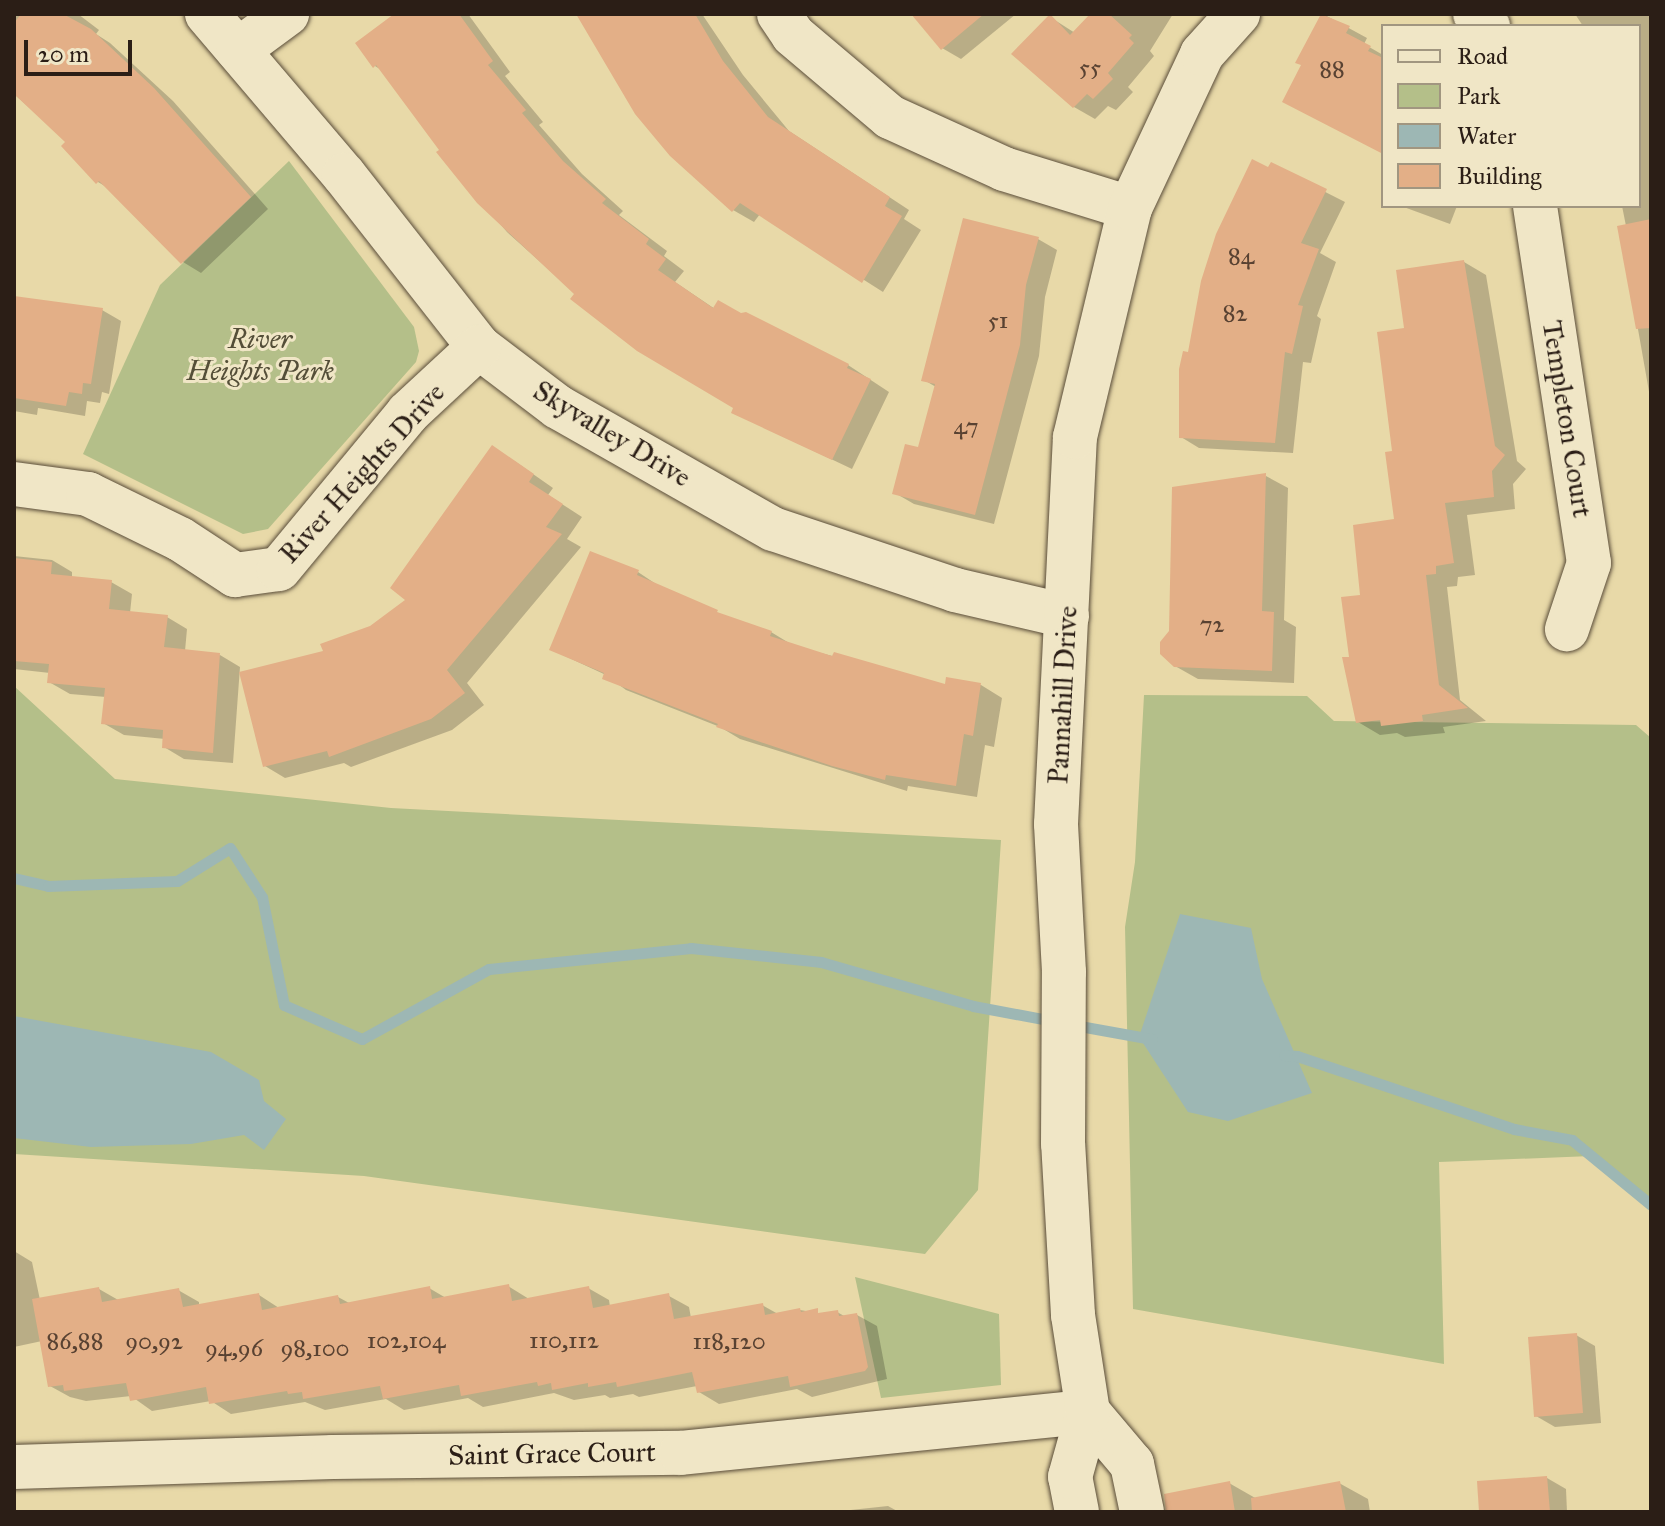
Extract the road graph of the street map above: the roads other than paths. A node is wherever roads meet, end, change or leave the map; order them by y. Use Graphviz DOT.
graph roads {
  1 [pos="207,14"];
  2 [pos="287,14"];
  3 [pos="779,14"];
  4 [pos="1238,14"];
  5 [pos="238,50"];
  6 [pos="1130,208"];
  7 [pos="1535,208"];
  8 [pos="479,347"];
  9 [pos="14,484"];
  10 [pos="1067,616"];
  11 [pos="1567,629"];
  12 [pos="1088,1412"];
  13 [pos="14,1467"];
  14 [pos="1077,1512"];
  15 [pos="1142,1512"];
  1 -- 5 [label="street, Skyvalley Drive"];
  2 -- 5 [label="street"];
  3 -- 6 [label="street"];
  4 -- 6 [label="street, Pannahill Drive"];
  5 -- 8 [label="street, Skyvalley Drive"];
  6 -- 10 [label="street, Pannahill Drive"];
  7 -- 11 [label="street, Templeton Court"];
  8 -- 9 [label="street, River Heights Drive"];
  8 -- 10 [label="street, Skyvalley Drive"];
  10 -- 12 [label="street, Pannahill Drive"];
  12 -- 13 [label="street, Saint Grace Court"];
  12 -- 14 [label="street, Pannahill Drive"];
  12 -- 15 [label="street"];
}
